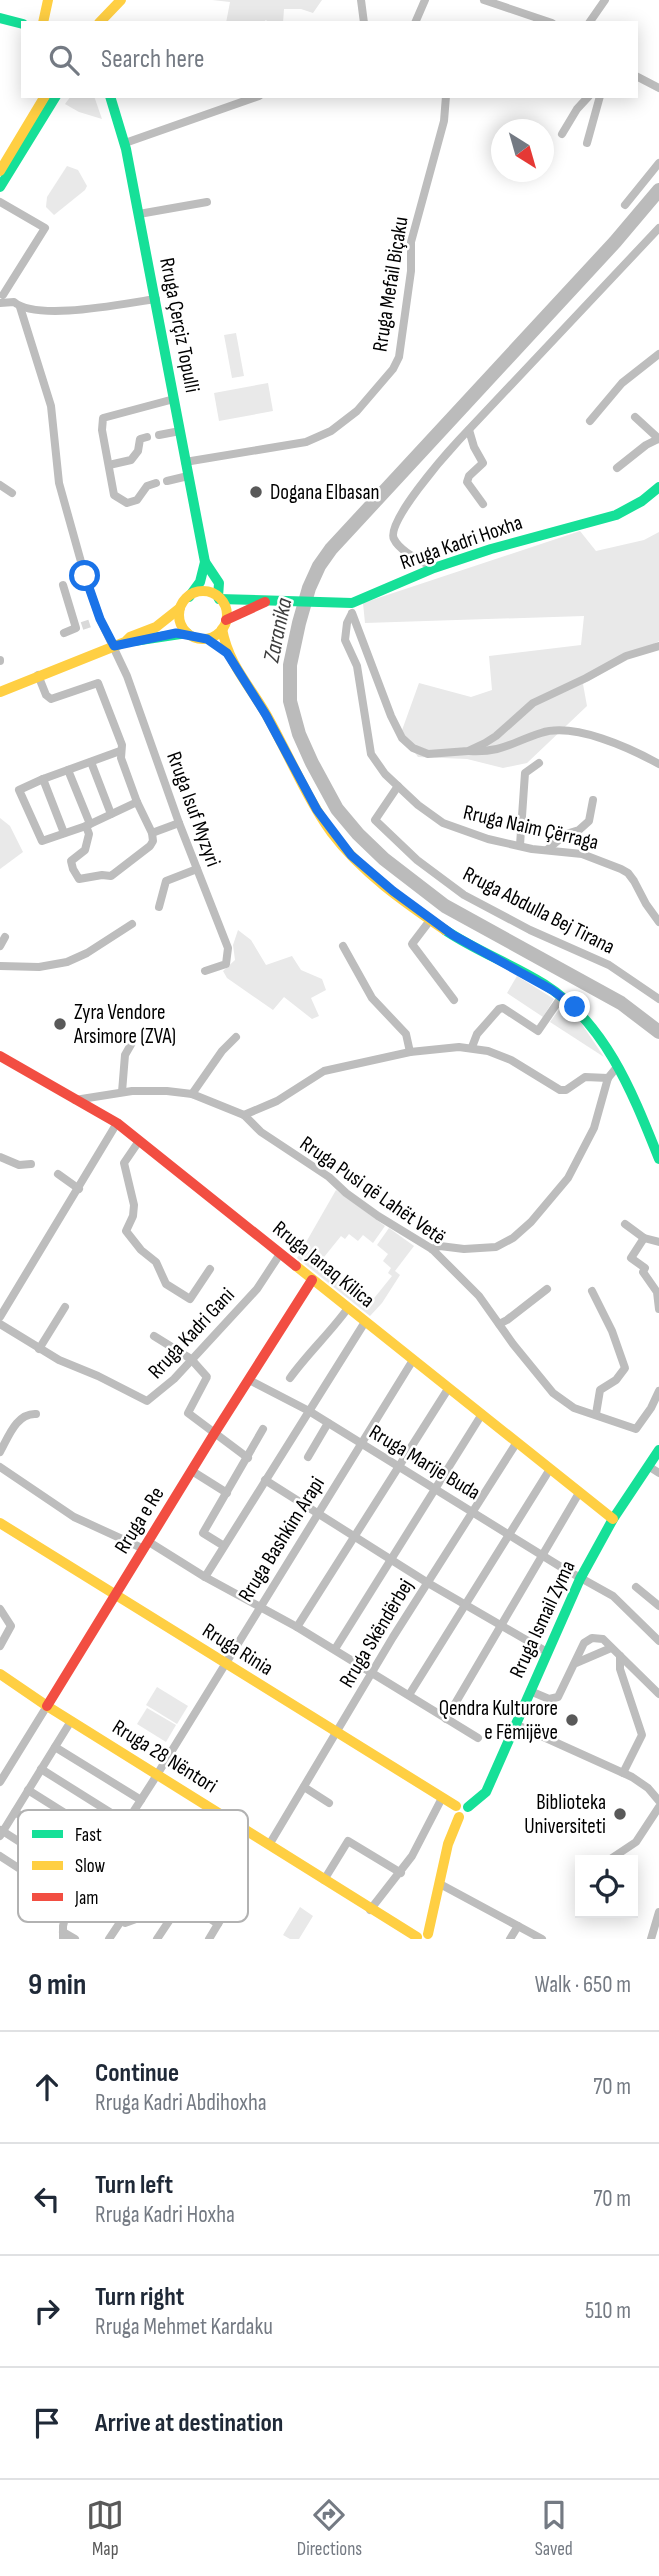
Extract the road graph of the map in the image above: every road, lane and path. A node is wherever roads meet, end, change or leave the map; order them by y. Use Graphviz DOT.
graph roads {
  1 [pos="48,0"];
  2 [pos="361,0"];
  3 [pos="425,0"];
  4 [pos="484,0"];
  5 [pos="605,0"];
  6 [pos="118,4"];
  7 [pos="0,18"];
  8 [pos="43,21"];
  9 [pos="101,21"];
  10 [pos="111,21"];
  11 [pos="364,21"];
  12 [pos="416,21"];
  13 [pos="546,21"];
  14 [pos="590,21"];
  15 [pos="21,23"];
  16 [pos="638,77"];
  17 [pos="659,88"];
  18 [pos="44,98"];
  19 [pos="55,98"];
  20 [pos="111,98"];
  21 [pos="254,98"];
  22 [pos="446,98"];
  23 [pos="587,98"];
  24 [pos="599,98"];
  25 [pos="562,134"];
  26 [pos="125,143"];
  27 [pos="587,143"];
  28 [pos="659,163"];
  29 [pos="0,171"];
  30 [pos="0,187"];
  31 [pos="0,202"];
  32 [pos="207,202"];
  33 [pos="625,205"];
  34 [pos="139,214"];
  35 [pos="659,228"];
  36 [pos="1,299"];
  37 [pos="156,299"];
  38 [pos="20,307"];
  39 [pos="658,356"];
  40 [pos="174,399"];
  41 [pos="635,417"];
  42 [pos="590,421"];
  43 [pos="180,430"];
  44 [pos="470,430"];
  45 [pos="159,435"];
  46 [pos="148,437"];
  47 [pos="659,439"];
  48 [pos="185,462"];
  49 [pos="109,465"];
  50 [pos="617,468"];
  51 [pos="188,475"];
  52 [pos="167,481"];
  53 [pos="156,483"];
  54 [pos="0,485"];
  55 [pos="659,487"];
  56 [pos="12,493"];
  57 [pos="483,504"];
  58 [pos="205,562"];
  59 [pos="433,568"];
  60 [pos="218,578"];
  61 [pos="63,584"];
  62 [pos="189,597"];
  63 [pos="234,597"];
  64 [pos="219,598"];
  65 [pos="267,601"];
  66 [pos="348,603"];
  67 [pos="180,608"];
  68 [pos="351,615"];
  69 [pos="224,624"];
  70 [pos="64,633"];
  71 [pos="187,634"];
  72 [pos="207,639"];
  73 [pos="119,644"];
  74 [pos="659,646"];
  75 [pos="227,653"];
  76 [pos="38,675"];
  77 [pos="0,692"];
  78 [pos="120,751"];
  79 [pos="468,751"];
  80 [pos="91,762"];
  81 [pos="539,763"];
  82 [pos="659,764"];
  83 [pos="68,770"];
  84 [pos="43,779"];
  85 [pos="398,786"];
  86 [pos="593,800"];
  87 [pos="137,802"];
  88 [pos="111,814"];
  89 [pos="179,823"];
  90 [pos="88,825"];
  91 [pos="64,833"];
  92 [pos="152,833"];
  93 [pos="520,845"];
  94 [pos="548,849"];
  95 [pos="197,869"];
  96 [pos="159,907"];
  97 [pos="431,919"];
  98 [pos="659,922"];
  99 [pos="132,924"];
  100 [pos="343,946"];
  101 [pos="0,966"];
  102 [pos="205,971"];
  103 [pos="562,996"];
  104 [pos="659,999"];
  105 [pos="454,1000"];
  106 [pos="236,1037"];
  107 [pos="133,1041"];
  108 [pos="472,1047"];
  109 [pos="410,1052"];
  110 [pos="0,1056"];
  111 [pos="617,1068"];
  112 [pos="608,1078"];
  113 [pos="122,1092"];
  114 [pos="192,1094"];
  115 [pos="75,1100"];
  116 [pos="244,1115"];
  117 [pos="117,1123"];
  118 [pos="139,1141"];
  119 [pos="0,1157"];
  120 [pos="659,1159"];
  121 [pos="32,1164"];
  122 [pos="58,1174"];
  123 [pos="79,1189"];
  124 [pos="625,1224"];
  125 [pos="644,1238"];
  126 [pos="659,1242"];
  127 [pos="432,1249"];
  128 [pos="280,1254"];
  129 [pos="210,1269"];
  130 [pos="313,1280"];
  131 [pos="547,1289"];
  132 [pos="592,1291"];
  133 [pos="658,1292"];
  134 [pos="65,1307"];
  135 [pos="348,1308"];
  136 [pos="659,1309"];
  137 [pos="0,1317"];
  138 [pos="365,1322"];
  139 [pos="0,1324"];
  140 [pos="499,1324"];
  141 [pos="154,1336"];
  142 [pos="39,1349"];
  143 [pos="191,1359"];
  144 [pos="413,1360"];
  145 [pos="290,1378"];
  146 [pos="249,1380"];
  147 [pos="448,1389"];
  148 [pos="659,1391"];
  149 [pos="309,1411"];
  150 [pos="36,1414"];
  151 [pos="482,1414"];
  152 [pos="596,1414"];
  153 [pos="328,1423"];
  154 [pos="263,1429"];
  155 [pos="214,1434"];
  156 [pos="517,1442"];
  157 [pos="361,1444"];
  158 [pos="659,1450"];
  159 [pos="0,1452"];
  160 [pos="308,1457"];
  161 [pos="248,1458"];
  162 [pos="398,1465"];
  163 [pos="648,1466"];
  164 [pos="0,1467"];
  165 [pos="550,1469"];
  166 [pos="192,1471"];
  167 [pos="659,1473"];
  168 [pos="265,1480"];
  169 [pos="434,1488"];
  170 [pos="227,1493"];
  171 [pos="579,1493"];
  172 [pos="473,1512"];
  173 [pos="317,1513"];
  174 [pos="613,1519"];
  175 [pos="0,1523"];
  176 [pos="508,1533"];
  177 [pos="353,1536"];
  178 [pos="146,1546"];
  179 [pos="224,1546"];
  180 [pos="543,1555"];
  181 [pos="391,1560"];
  182 [pos="205,1577"];
  183 [pos="580,1579"];
  184 [pos="428,1583"];
  185 [pos="636,1587"];
  186 [pos="115,1595"];
  187 [pos="464,1605"];
  188 [pos="659,1606"];
  189 [pos="259,1607"];
  190 [pos="0,1609"];
  191 [pos="502,1625"];
  192 [pos="297,1627"];
  193 [pos="659,1641"];
  194 [pos="0,1646"];
  195 [pos="611,1648"];
  196 [pos="335,1649"];
  197 [pos="547,1652"];
  198 [pos="620,1657"];
  199 [pos="225,1663"];
  200 [pos="576,1664"];
  201 [pos="372,1673"];
  202 [pos="0,1674"];
  203 [pos="530,1691"];
  204 [pos="659,1694"];
  205 [pos="409,1695"];
  206 [pos="47,1706"];
  207 [pos="446,1718"];
  208 [pos="71,1720"];
  209 [pos="517,1725"];
  210 [pos="336,1733"];
  211 [pos="478,1738"];
  212 [pos="55,1746"];
  213 [pos="41,1769"];
  214 [pos="623,1773"];
  215 [pos="158,1774"];
  216 [pos="0,1782"];
  217 [pos="303,1787"];
  218 [pos="28,1790"];
  219 [pos="442,1798"];
  220 [pos="141,1800"];
  221 [pos="659,1801"];
  222 [pos="329,1803"];
  223 [pos="659,1807"];
  224 [pos="58,1810"];
  225 [pos="108,1810"];
  226 [pos="135,1810"];
  227 [pos="216,1810"];
  228 [pos="15,1812"];
  229 [pos="457,1812"];
  230 [pos="18,1814"];
  231 [pos="248,1831"];
  232 [pos="1,1832"];
  233 [pos="18,1842"];
  234 [pos="269,1845"];
  235 [pos="616,1855"];
  236 [pos="0,1856"];
  237 [pos="18,1868"];
  238 [pos="401,1873"];
  239 [pos="324,1880"];
  240 [pos="440,1884"];
  241 [pos="370,1910"];
  242 [pos="659,1912"];
  243 [pos="120,1922"];
  244 [pos="169,1922"];
  245 [pos="215,1922"];
  246 [pos="218,1924"];
  247 [pos="518,1926"];
  248 [pos="657,1927"];
  249 [pos="63,1935"];
  250 [pos="423,1937"];
  251 [pos="75,1939"];
  252 [pos="109,1939"];
  253 [pos="157,1939"];
  254 [pos="209,1939"];
  255 [pos="510,1939"];
  256 [pos="542,1939"];
  257 [pos="651,1939"];
  1 -- 8 [label="main road"];
  2 -- 11 [label="street"];
  3 -- 12 [label="street"];
  4 -- 13 [label="street"];
  5 -- 14 [label="street"];
  6 -- 9 [label="main road"];
  6 -- 10 [label="main road"];
  7 -- 15 [label="main road"];
  16 -- 17 [label="street"];
  18 -- 29 [label="main road"];
  19 -- 30 [label="main road"];
  20 -- 26 [label="main road, Rruga Çerçiz Topulli"];
  21 -- 26 [label="street"];
  22 -- 48 [label="street, Rruga Mefail Biçaku"];
  23 -- 25 [label="street"];
  24 -- 27 [label="street"];
  26 -- 34 [label="main road, Rruga Çerçiz Topulli"];
  28 -- 33 [label="street"];
  31 -- 36 [label="street"];
  32 -- 34 [label="street"];
  34 -- 37 [label="main road, Rruga Çerçiz Topulli"];
  35 -- 44 [label="street"];
  36 -- 38 [label="street"];
  37 -- 38 [label="street"];
  37 -- 40 [label="main road, Rruga Çerçiz Topulli"];
  38 -- 73 [label="street, Rruga Isuf Myzyri"];
  39 -- 42 [label="street"];
  40 -- 43 [label="main road, Rruga Çerçiz Topulli"];
  40 -- 49 [label="street"];
  41 -- 47 [label="street"];
  43 -- 45 [label="street"];
  43 -- 48 [label="main road, Rruga Çerçiz Topulli"];
  44 -- 57 [label="street"];
  44 -- 59 [label="street"];
  46 -- 49 [label="street"];
  47 -- 50 [label="street"];
  48 -- 51 [label="main road, Rruga Çerçiz Topulli"];
  49 -- 53 [label="street"];
  51 -- 52 [label="street"];
  51 -- 58 [label="main road, Rruga Çerçiz Topulli"];
  54 -- 56 [label="street"];
  55 -- 59 [label="main road, Rruga Kadri Hoxha"];
  58 -- 60 [label="main road"];
  58 -- 62 [label="main road"];
  59 -- 66 [label="main road, Rruga Kadri Hoxha"];
  60 -- 63 [label="main road"];
  60 -- 64 [label="main road"];
  61 -- 70 [label="street"];
  62 -- 64 [label="main road"];
  62 -- 67 [label="main road"];
  63 -- 64 [label="main road, Rruga Kadri Hoxha"];
  63 -- 65 [label="main road, Rruga Kadri Hoxha"];
  64 -- 69 [label="main road"];
  65 -- 66 [label="main road, Rruga Kadri Hoxha"];
  65 -- 69 [label="main road, Rruga Kadri Hoxha"];
  66 -- 68 [label="street, Rruga Naim Çërraga"];
  67 -- 71 [label="main road"];
  67 -- 73 [label="main road"];
  68 -- 79 [label="street"];
  68 -- 85 [label="street, Rruga Naim Çërraga"];
  69 -- 72 [label="main road"];
  69 -- 75 [label="main road"];
  71 -- 72 [label="main road"];
  71 -- 73 [label="main road"];
  72 -- 75 [label="main road"];
  73 -- 76 [label="main road"];
  73 -- 89 [label="street, Rruga Isuf Myzyri"];
  74 -- 79 [label="street"];
  75 -- 97 [label="main road"];
  76 -- 77 [label="main road"];
  76 -- 78 [label="street"];
  78 -- 80 [label="street"];
  78 -- 87 [label="street"];
  79 -- 82 [label="street"];
  80 -- 83 [label="street"];
  80 -- 88 [label="street"];
  81 -- 93 [label="street"];
  83 -- 84 [label="street"];
  83 -- 90 [label="street"];
  84 -- 91 [label="street"];
  84 -- 91 [label="street"];
  85 -- 93 [label="street, Rruga Naim Çërraga"];
  85 -- 104 [label="street, Rruga Abdulla Bej Tirana"];
  86 -- 94 [label="street"];
  87 -- 88 [label="street"];
  87 -- 92 [label="street"];
  88 -- 90 [label="street"];
  89 -- 92 [label="street"];
  89 -- 95 [label="street, Rruga Isuf Myzyri"];
  90 -- 91 [label="street"];
  90 -- 92 [label="street"];
  93 -- 94 [label="street, Rruga Naim Çërraga"];
  94 -- 98 [label="street, Rruga Naim Çërraga"];
  95 -- 96 [label="street"];
  95 -- 102 [label="street, Rruga Isuf Myzyri"];
  97 -- 103 [label="main road"];
  97 -- 105 [label="street"];
  99 -- 101 [label="street"];
  100 -- 109 [label="street"];
  103 -- 108 [label="street"];
  103 -- 111 [label="main road"];
  106 -- 114 [label="street"];
  107 -- 113 [label="street"];
  108 -- 109 [label="street"];
  108 -- 112 [label="street"];
  109 -- 116 [label="street"];
  110 -- 115 [label="main road, Rruga Janaq Kilica"];
  111 -- 112 [label="street"];
  111 -- 120 [label="main road"];
  112 -- 127 [label="street"];
  113 -- 114 [label="street, Rruga Pusi që Lahët Vetë"];
  113 -- 115 [label="street, Rruga Pusi që Lahët Vetë"];
  114 -- 116 [label="street, Rruga Pusi që Lahët Vetë"];
  115 -- 117 [label="main road, Rruga Janaq Kilica"];
  116 -- 127 [label="street, Rruga Pusi që Lahët Vetë"];
  117 -- 118 [label="main road, Rruga Janaq Kilica"];
  117 -- 123 [label="street"];
  118 -- 128 [label="main road, Rruga Janaq Kilica"];
  118 -- 129 [label="street"];
  119 -- 121 [label="street"];
  122 -- 123 [label="street"];
  123 -- 137 [label="street"];
  124 -- 125 [label="street"];
  125 -- 126 [label="street"];
  125 -- 133 [label="street"];
  127 -- 140 [label="street, Rruga Pusi që Lahët Vetë"];
  128 -- 130 [label="main road, Rruga Janaq Kilica"];
  128 -- 143 [label="street, Rruga Kadri Gani"];
  130 -- 135 [label="main road, Rruga Janaq Kilica"];
  130 -- 146 [label="main road, Rruga e Re"];
  131 -- 140 [label="street"];
  132 -- 152 [label="street"];
  133 -- 136 [label="street"];
  134 -- 142 [label="street"];
  135 -- 138 [label="main road, Rruga Janaq Kilica"];
  135 -- 145 [label="street"];
  138 -- 144 [label="main road, Rruga Janaq Kilica"];
  138 -- 149 [label="street"];
  139 -- 142 [label="street, Rruga Kadri Gani"];
  140 -- 152 [label="street, Rruga Pusi që Lahët Vetë"];
  141 -- 143 [label="street"];
  142 -- 143 [label="street, Rruga Kadri Gani"];
  143 -- 155 [label="street"];
  144 -- 147 [label="main road, Rruga Janaq Kilica"];
  144 -- 157 [label="street, Rruga Bashkim Arapi"];
  146 -- 149 [label="street, Rruga Marije Buda"];
  146 -- 155 [label="main road, Rruga e Re"];
  147 -- 151 [label="main road, Rruga Janaq Kilica"];
  147 -- 162 [label="street"];
  148 -- 152 [label="street, Rruga Pusi që Lahët Vetë"];
  149 -- 153 [label="street, Rruga Marije Buda"];
  149 -- 168 [label="street"];
  150 -- 159 [label="street"];
  151 -- 156 [label="main road, Rruga Janaq Kilica"];
  151 -- 169 [label="street"];
  153 -- 157 [label="street, Rruga Marije Buda"];
  153 -- 160 [label="street"];
  154 -- 161 [label="street"];
  155 -- 161 [label="street"];
  155 -- 166 [label="main road, Rruga e Re"];
  156 -- 165 [label="main road, Rruga Janaq Kilica"];
  156 -- 172 [label="street, Rruga Skëndërbej"];
  157 -- 162 [label="street, Rruga Marije Buda"];
  157 -- 173 [label="street, Rruga Bashkim Arapi"];
  158 -- 163 [label="main road, Rruga Ismail Zyma"];
  161 -- 170 [label="street"];
  162 -- 169 [label="street, Rruga Marije Buda"];
  162 -- 177 [label="street"];
  163 -- 167 [label="street"];
  163 -- 174 [label="main road, Rruga Ismail Zyma"];
  164 -- 178 [label="street"];
  165 -- 171 [label="main road, Rruga Janaq Kilica"];
  165 -- 176 [label="street"];
  166 -- 170 [label="street"];
  166 -- 178 [label="main road, Rruga e Re"];
  168 -- 173 [label="street"];
  168 -- 179 [label="street"];
  169 -- 172 [label="street, Rruga Marije Buda"];
  169 -- 181 [label="street"];
  170 -- 179 [label="street"];
  171 -- 174 [label="main road, Rruga Janaq Kilica"];
  171 -- 180 [label="street"];
  172 -- 176 [label="street, Rruga Marije Buda"];
  172 -- 184 [label="street, Rruga Skëndërbej"];
  173 -- 177 [label="street"];
  173 -- 189 [label="street, Rruga Bashkim Arapi"];
  174 -- 183 [label="main road, Rruga Ismail Zyma"];
  175 -- 186 [label="main road, Rruga Rinia"];
  176 -- 180 [label="street, Rruga Marije Buda"];
  176 -- 187 [label="street"];
  177 -- 181 [label="street"];
  177 -- 192 [label="street"];
  178 -- 182 [label="street"];
  178 -- 186 [label="main road, Rruga e Re"];
  179 -- 182 [label="street"];
  180 -- 183 [label="street, Rruga Marije Buda"];
  180 -- 191 [label="street"];
  181 -- 184 [label="street"];
  181 -- 196 [label="street"];
  182 -- 189 [label="street"];
  183 -- 193 [label="street, Rruga Marije Buda"];
  183 -- 197 [label="main road, Rruga Ismail Zyma"];
  184 -- 187 [label="street"];
  184 -- 201 [label="street, Rruga Skëndërbej"];
  185 -- 188 [label="street"];
  186 -- 199 [label="main road, Rruga Rinia"];
  186 -- 206 [label="main road, Rruga e Re"];
  187 -- 191 [label="street"];
  187 -- 205 [label="street"];
  189 -- 192 [label="street"];
  189 -- 199 [label="street, Rruga Bashkim Arapi"];
  190 -- 194 [label="street"];
  191 -- 197 [label="street"];
  191 -- 207 [label="street"];
  192 -- 196 [label="street"];
  195 -- 198 [label="street"];
  195 -- 200 [label="street"];
  195 -- 200 [label="street"];
  196 -- 201 [label="street"];
  197 -- 203 [label="main road, Rruga Ismail Zyma"];
  198 -- 204 [label="street"];
  198 -- 214 [label="street"];
  199 -- 210 [label="main road, Rruga Rinia"];
  199 -- 215 [label="street, Rruga Bashkim Arapi"];
  200 -- 203 [label="street"];
  201 -- 205 [label="street"];
  201 -- 210 [label="street, Rruga Skëndërbej"];
  202 -- 206 [label="main road, Rruga 28 Nëntori"];
  203 -- 209 [label="main road, Rruga Ismail Zyma"];
  205 -- 207 [label="street"];
  206 -- 208 [label="main road, Rruga 28 Nëntori"];
  206 -- 216 [label="street, Rruga e Re"];
  207 -- 211 [label="street"];
  208 -- 212 [label="street"];
  208 -- 215 [label="main road, Rruga 28 Nëntori"];
  209 -- 214 [label="street"];
  209 -- 229 [label="main road, Rruga Ismail Zyma"];
  210 -- 217 [label="street, Rruga Skëndërbej"];
  210 -- 219 [label="main road, Rruga Rinia"];
  212 -- 213 [label="street"];
  212 -- 220 [label="street"];
  213 -- 218 [label="street"];
  213 -- 225 [label="street"];
  214 -- 221 [label="street"];
  215 -- 220 [label="street, Rruga Bashkim Arapi"];
  215 -- 227 [label="main road, Rruga 28 Nëntori"];
  217 -- 222 [label="street"];
  217 -- 234 [label="street, Rruga Skëndërbej"];
  218 -- 224 [label="street"];
  218 -- 228 [label="street"];
  219 -- 229 [label="main road, Rruga Rinia"];
  219 -- 238 [label="street"];
  220 -- 226 [label="street, Rruga Bashkim Arapi"];
  223 -- 235 [label="street"];
  228 -- 230 [label="street"];
  228 -- 232 [label="street"];
  229 -- 240 [label="main road"];
  231 -- 234 [label="main road, Rruga 28 Nëntori"];
  232 -- 233 [label="street"];
  234 -- 239 [label="main road, Rruga 28 Nëntori"];
  236 -- 237 [label="street"];
  238 -- 239 [label="street"];
  238 -- 241 [label="street"];
  239 -- 241 [label="main road, Rruga 28 Nëntori"];
  240 -- 247 [label="street"];
  240 -- 250 [label="main road"];
  241 -- 250 [label="main road, Rruga 28 Nëntori"];
  242 -- 248 [label="street"];
  243 -- 252 [label="street"];
  244 -- 253 [label="street"];
  245 -- 246 [label="street"];
  246 -- 254 [label="street"];
  247 -- 255 [label="street"];
  247 -- 256 [label="street"];
  248 -- 257 [label="street"];
  249 -- 251 [label="street"];
}
